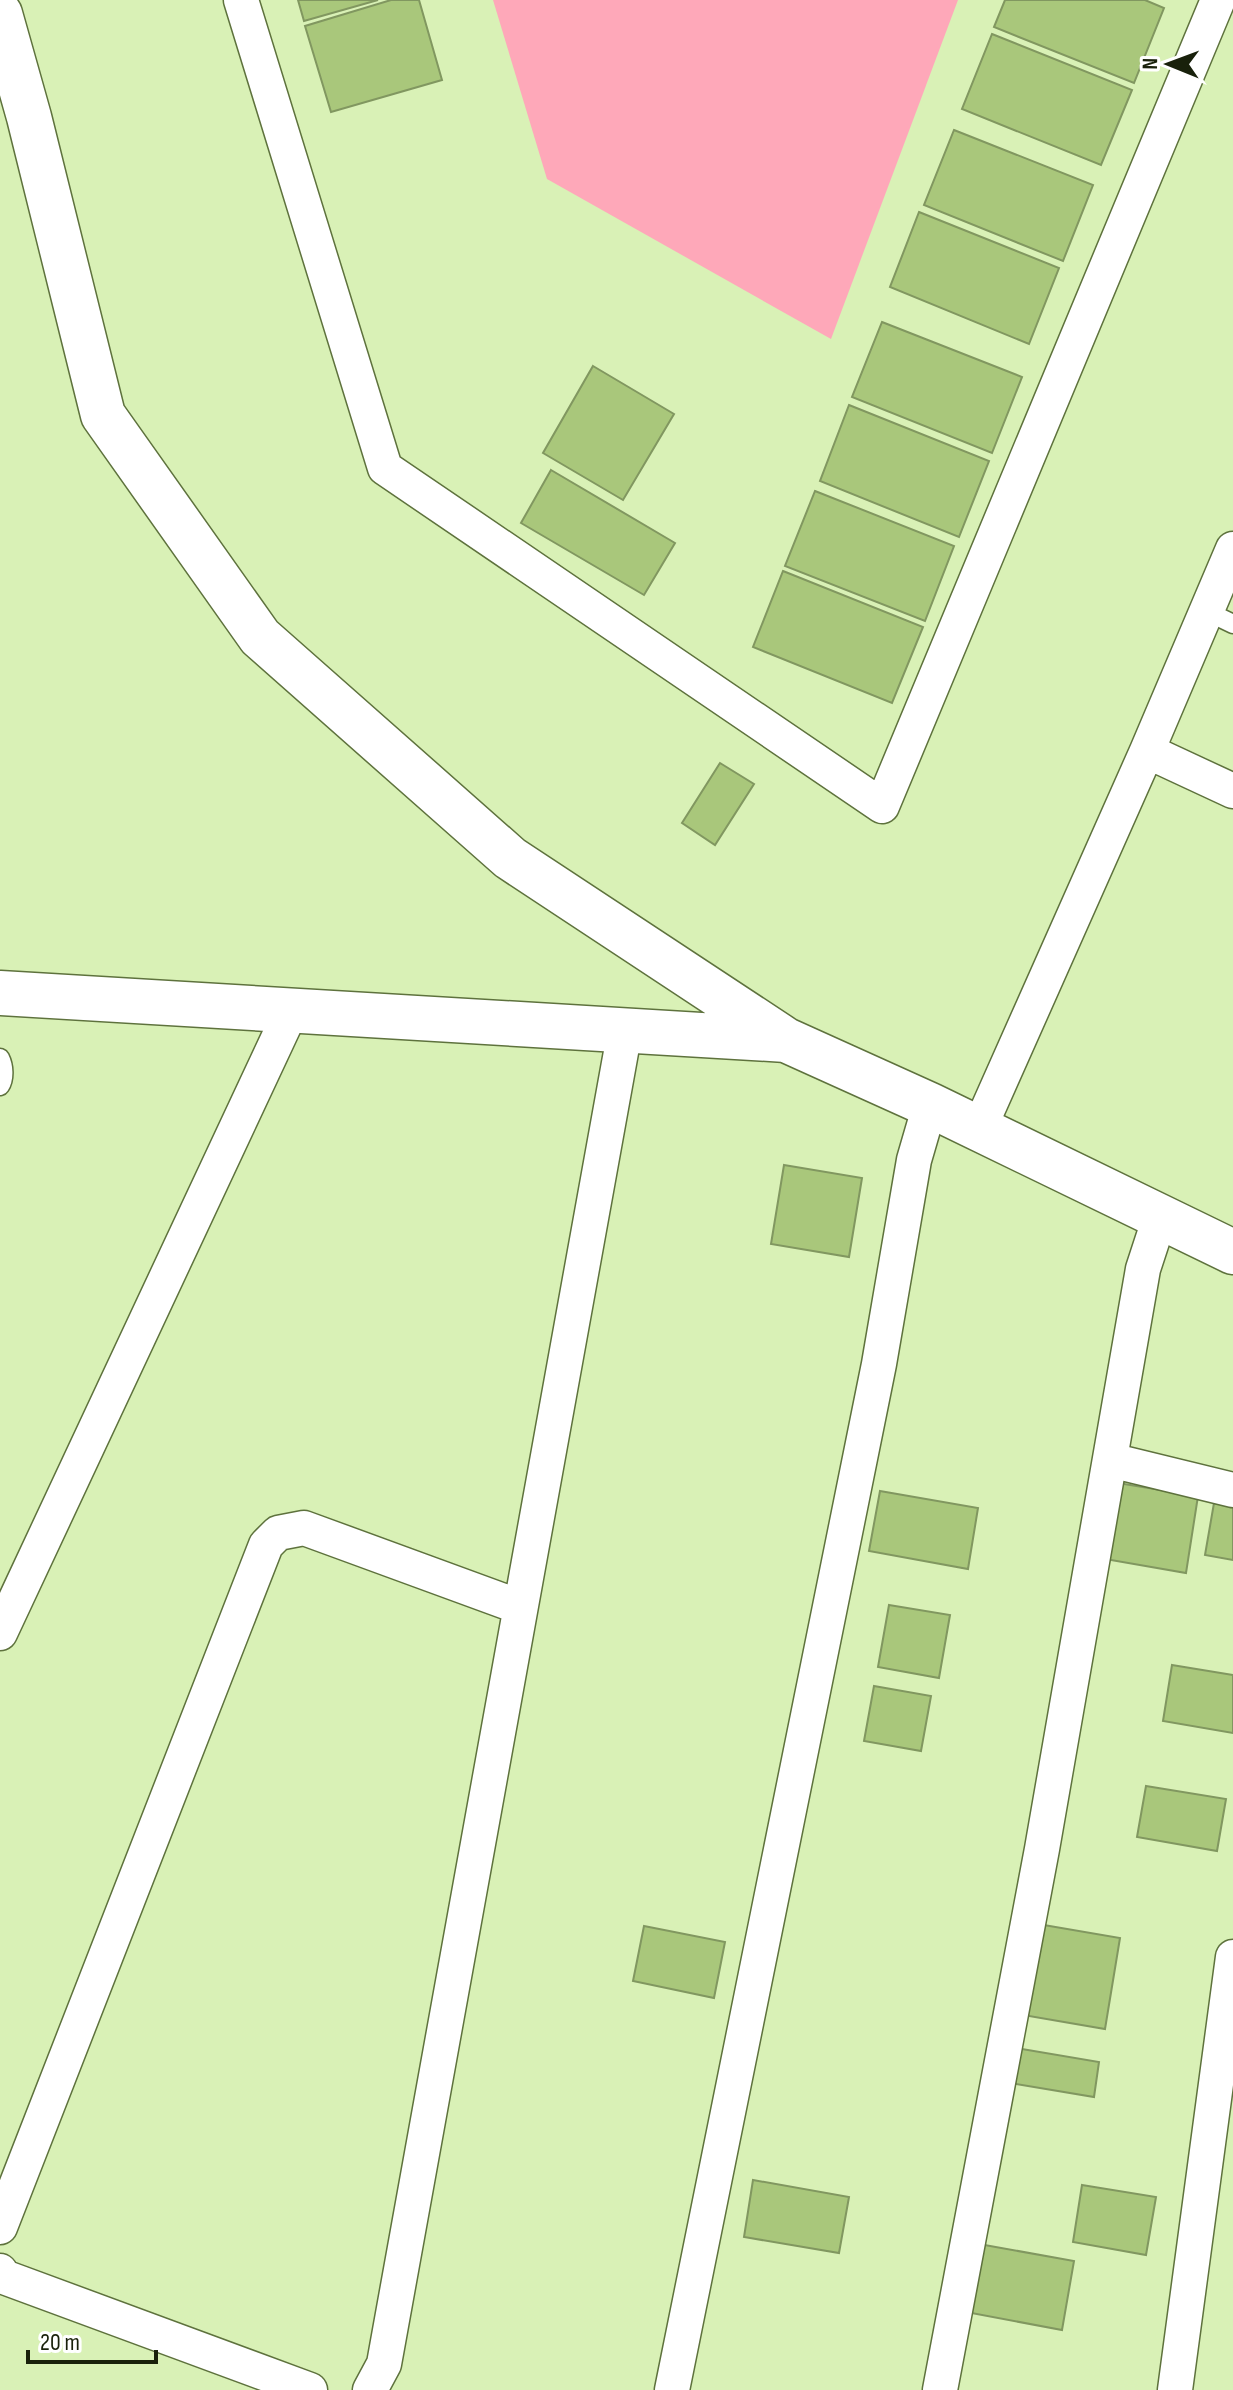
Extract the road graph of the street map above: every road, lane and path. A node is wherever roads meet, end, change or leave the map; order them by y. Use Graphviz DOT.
graph roads {
  1 [pos="241,0"];
  2 [pos="1218,0"];
  3 [pos="0,14"];
  4 [pos="1233,549"];
  5 [pos="1220,618"];
  6 [pos="1147,751"];
  7 [pos="1233,791"];
  8 [pos="0,993"];
  9 [pos="291,1011"];
  10 [pos="625,1030"];
  11 [pos="786,1040"];
  12 [pos="0,1058"];
  13 [pos="0,1086"];
  14 [pos="930,1105"];
  15 [pos="979,1129"];
  16 [pos="1160,1217"];
  17 [pos="1233,1252"];
  18 [pos="1110,1460"];
  19 [pos="1233,1490"];
  20 [pos="520,1607"];
  21 [pos="0,1633"];
  22 [pos="1233,1957"];
  23 [pos="0,2227"];
  24 [pos="0,2271"];
  25 [pos="310,2390"];
  26 [pos="370,2390"];
  27 [pos="672,2390"];
  28 [pos="940,2390"];
  29 [pos="1175,2390"];
  1 -- 2 [label="street"];
  3 -- 11 [label="street"];
  4 -- 5 [label="street"];
  5 -- 6 [label="street"];
  6 -- 7 [label="street"];
  6 -- 15 [label="street"];
  8 -- 9 [label="street"];
  9 -- 10 [label="street"];
  9 -- 21 [label="street"];
  10 -- 11 [label="street"];
  10 -- 20 [label="street"];
  11 -- 14 [label="street"];
  12 -- 13 [label="lane"];
  14 -- 15 [label="street"];
  14 -- 27 [label="street"];
  15 -- 16 [label="street"];
  16 -- 17 [label="street"];
  16 -- 18 [label="street"];
  18 -- 19 [label="street"];
  18 -- 28 [label="street"];
  20 -- 23 [label="street"];
  20 -- 26 [label="street"];
  22 -- 29 [label="street"];
  24 -- 25 [label="street"];
}
